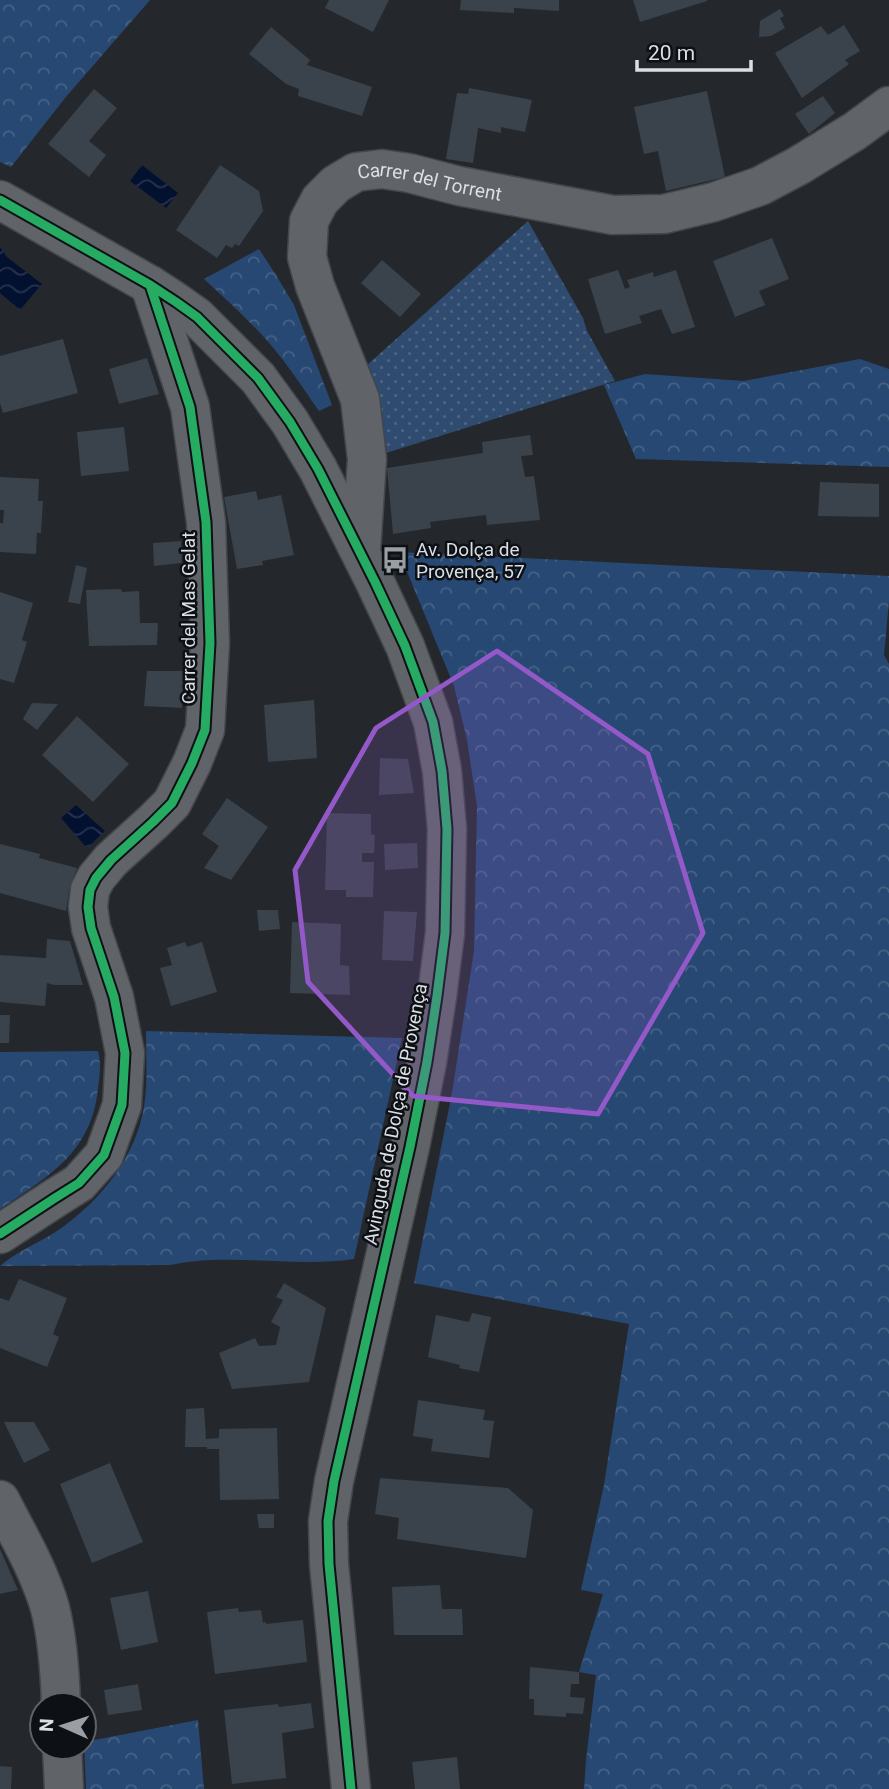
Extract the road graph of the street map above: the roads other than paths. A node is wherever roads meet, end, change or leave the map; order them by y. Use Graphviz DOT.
graph roads {
  1 [pos="889,106"];
  2 [pos="0,200"];
  3 [pos="150,285"];
  4 [pos="361,555"];
  5 [pos="0,1234"];
  6 [pos="0,1500"];
  7 [pos="60,1691"];
  8 [pos="63,1761"];
  9 [pos="64,1789"];
  10 [pos="351,1789"];
  1 -- 4 [label="street, Carrer del Torrent"];
  2 -- 3 [label="street, Avinguda de Dolça de Provença"];
  3 -- 4 [label="street, Avinguda de Dolça de Provença"];
  3 -- 5 [label="street, Carrer del Mas Gelat"];
  4 -- 10 [label="street, Avinguda de Dolça de Provença"];
  6 -- 7 [label="street"];
  8 -- 9 [label="street"];
}
